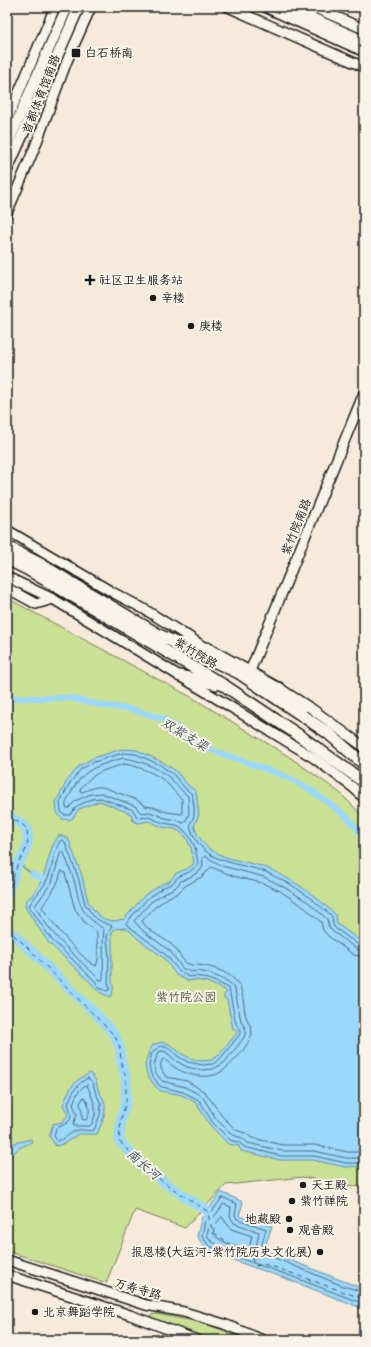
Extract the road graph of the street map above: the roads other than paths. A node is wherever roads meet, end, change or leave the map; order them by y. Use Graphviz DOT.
graph roads {
  1 [pos="55,7"];
  2 [pos="67,7"];
  3 [pos="79,7"];
  4 [pos="91,7"];
  5 [pos="228,7"];
  6 [pos="266,7"];
  7 [pos="287,7"];
  8 [pos="314,7"];
  9 [pos="364,30"];
  10 [pos="364,41"];
  11 [pos="364,51"];
  12 [pos="364,67"];
  13 [pos="7,120"];
  14 [pos="11,140"];
  15 [pos="35,147"];
  16 [pos="7,170"];
  17 [pos="7,213"];
  18 [pos="364,393"];
  19 [pos="7,530"];
  20 [pos="7,546"];
  21 [pos="7,559"];
  22 [pos="7,577"];
  23 [pos="7,588"];
  24 [pos="53,599"];
  25 [pos="186,636"];
  26 [pos="245,672"];
  27 [pos="180,676"];
  28 [pos="225,686"];
  29 [pos="279,688"];
  30 [pos="328,733"];
  31 [pos="364,747"];
  32 [pos="364,764"];
  33 [pos="364,782"];
  34 [pos="364,798"];
  35 [pos="7,1260"];
  36 [pos="7,1275"];
  37 [pos="197,1340"];
  38 [pos="263,1340"];
  1 -- 13 [label="street, 首都体育馆南路"];
  2 -- 14 [label="main road, 首都体育馆南路"];
  3 -- 14 [label="main road, 首都体育馆南路"];
  4 -- 15 [label="street, 首都体育馆南路"];
  5 -- 12 [label="street"];
  6 -- 11 [label="main road"];
  7 -- 10 [label="main road"];
  8 -- 9 [label="street"];
  14 -- 15 [label="street"];
  14 -- 16 [label="main road, 首都体育馆南路"];
  15 -- 17 [label="street, 首都体育馆南路"];
  18 -- 26 [label="street, 紫竹院南路"];
  19 -- 25 [label="street, 紫竹院路"];
  20 -- 26 [label="highway, 紫竹院路"];
  21 -- 28 [label="highway, 紫竹院路"];
  22 -- 24 [label="street"];
  23 -- 24 [label="street"];
  24 -- 27 [label="street"];
  25 -- 26 [label="highway"];
  26 -- 29 [label="street, 紫竹院路"];
  26 -- 30 [label="highway, 紫竹院路"];
  27 -- 28 [label="highway"];
  27 -- 34 [label="street"];
  28 -- 33 [label="highway, 紫竹院路"];
  29 -- 30 [label="highway"];
  29 -- 31 [label="street, 紫竹院路"];
  30 -- 32 [label="highway, 紫竹院路"];
  35 -- 38 [label="street, 万寿寺路"];
  36 -- 37 [label="street"];
}
